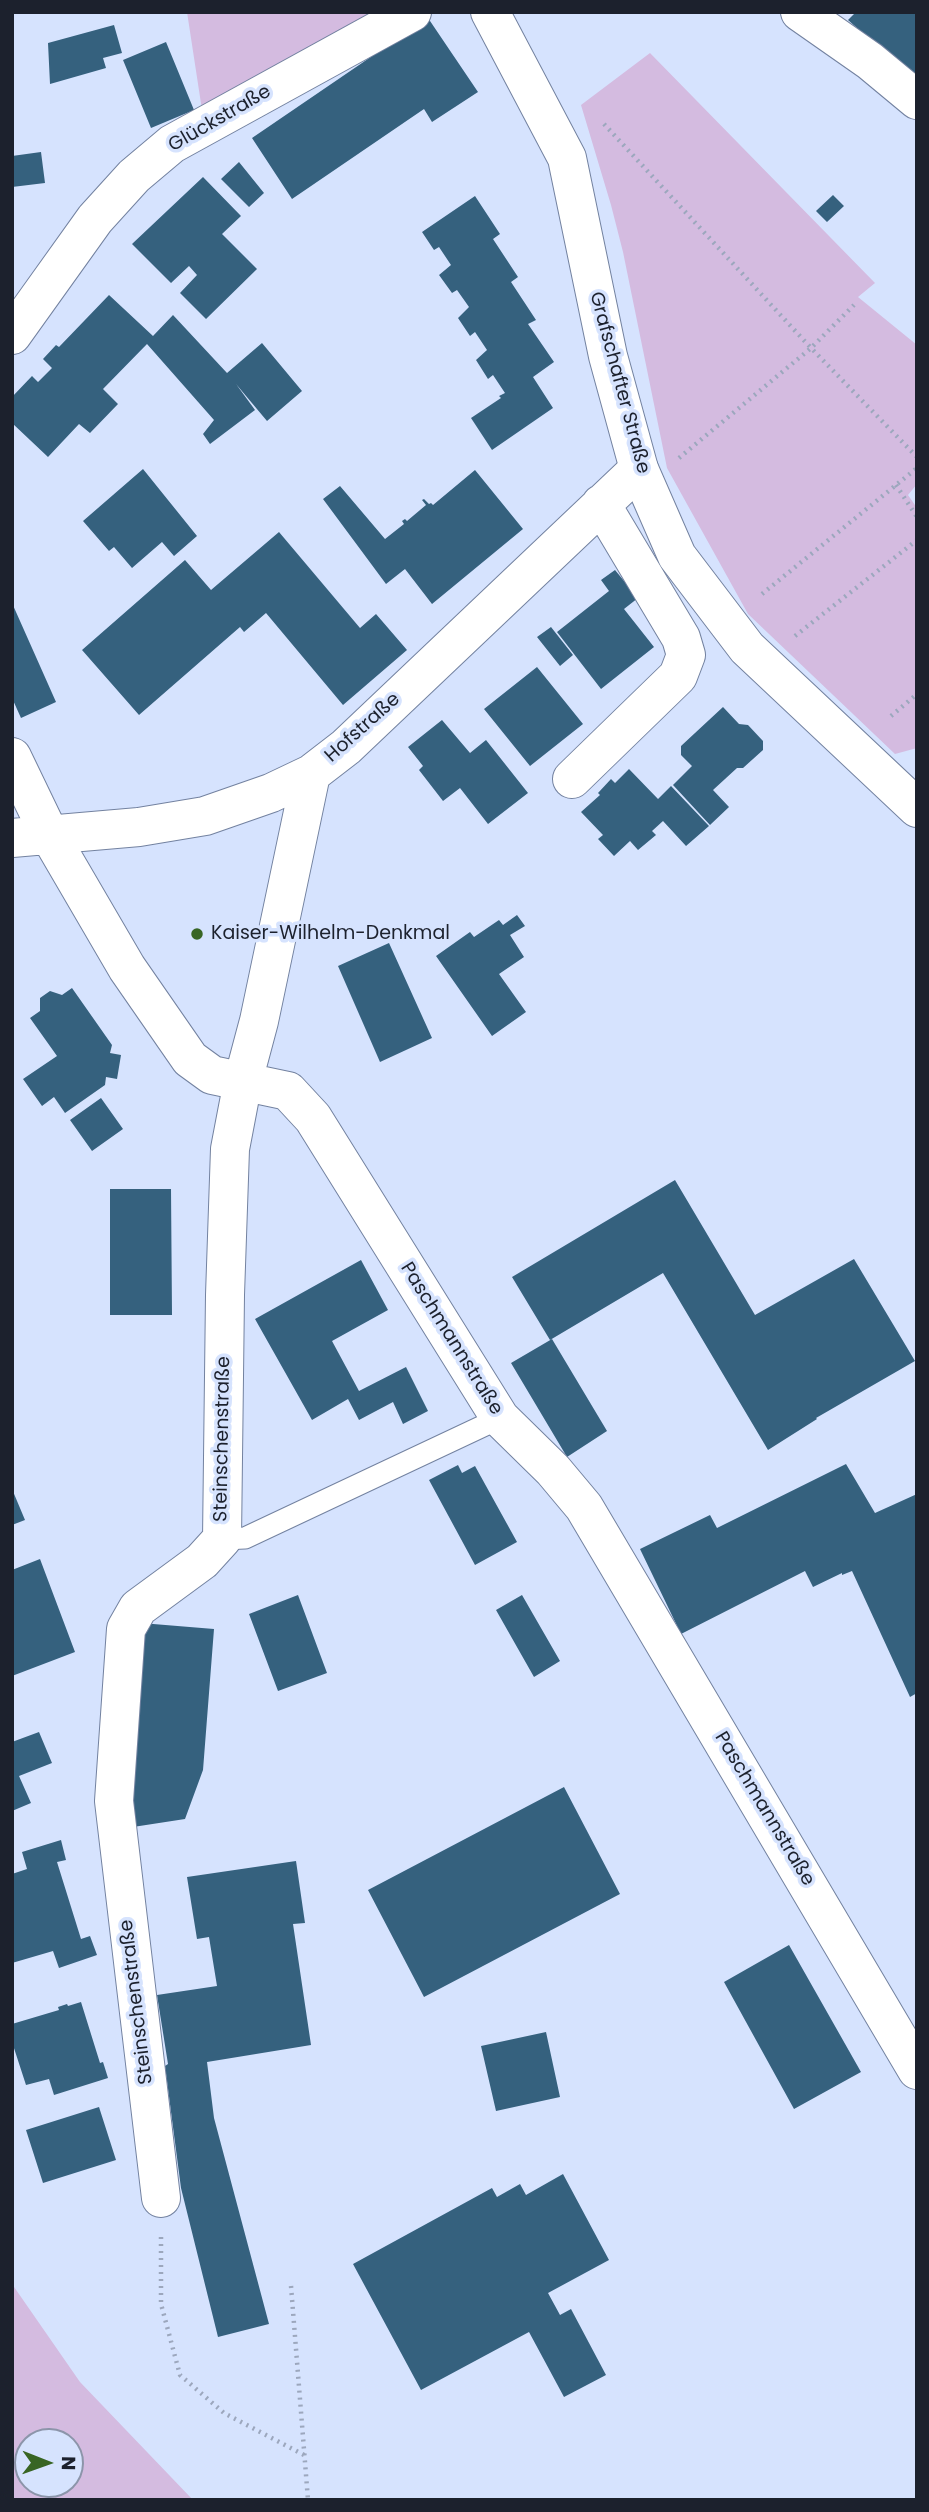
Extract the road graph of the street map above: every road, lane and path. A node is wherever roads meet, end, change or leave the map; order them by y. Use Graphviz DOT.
graph roads {
  1 [pos="412,12"];
  2 [pos="490,12"];
  3 [pos="800,12"];
  4 [pos="917,100"];
  5 [pos="604,124"];
  6 [pos="854,304"];
  7 [pos="12,335"];
  8 [pos="811,348"];
  9 [pos="917,457"];
  10 [pos="679,458"];
  11 [pos="917,468"];
  12 [pos="639,469"];
  13 [pos="896,485"];
  14 [pos="601,504"];
  15 [pos="917,517"];
  16 [pos="917,540"];
  17 [pos="762,594"];
  18 [pos="794,636"];
  19 [pos="917,694"];
  20 [pos="891,716"];
  21 [pos="12,757"];
  22 [pos="311,774"];
  23 [pos="572,779"];
  24 [pos="913,804"];
  25 [pos="50,836"];
  26 [pos="12,838"];
  27 [pos="243,1081"];
  28 [pos="500,1418"];
  29 [pos="222,1539"];
  30 [pos="917,2070"];
  31 [pos="161,2198"];
  32 [pos="291,2286"];
  33 [pos="304,2455"];
  34 [pos="308,2500"];
  1 -- 7 [label="street, Glückstraße"];
  2 -- 12 [label="street, Grafschafter Straße"];
  3 -- 4 [label="street"];
  5 -- 8 [label="path"];
  6 -- 8 [label="path"];
  8 -- 9 [label="path"];
  8 -- 10 [label="path"];
  11 -- 13 [label="path"];
  12 -- 14 [label="street, Hofstraße"];
  12 -- 24 [label="street, Grafschafter Straße"];
  13 -- 15 [label="path"];
  13 -- 17 [label="path"];
  14 -- 22 [label="street, Hofstraße"];
  14 -- 23 [label="street"];
  16 -- 18 [label="path"];
  19 -- 20 [label="path"];
  21 -- 25 [label="street"];
  22 -- 25 [label="street, Hofstraße"];
  22 -- 27 [label="street"];
  25 -- 26 [label="street, Hofstraße"];
  25 -- 27 [label="street"];
  27 -- 28 [label="street, Paschmannstraße"];
  27 -- 29 [label="street, Steinschenstraße"];
  28 -- 29 [label="lane"];
  28 -- 30 [label="street, Paschmannstraße"];
  29 -- 31 [label="street, Steinschenstraße"];
  31 -- 33 [label="path"];
  32 -- 33 [label="path"];
  33 -- 34 [label="path"];
}
